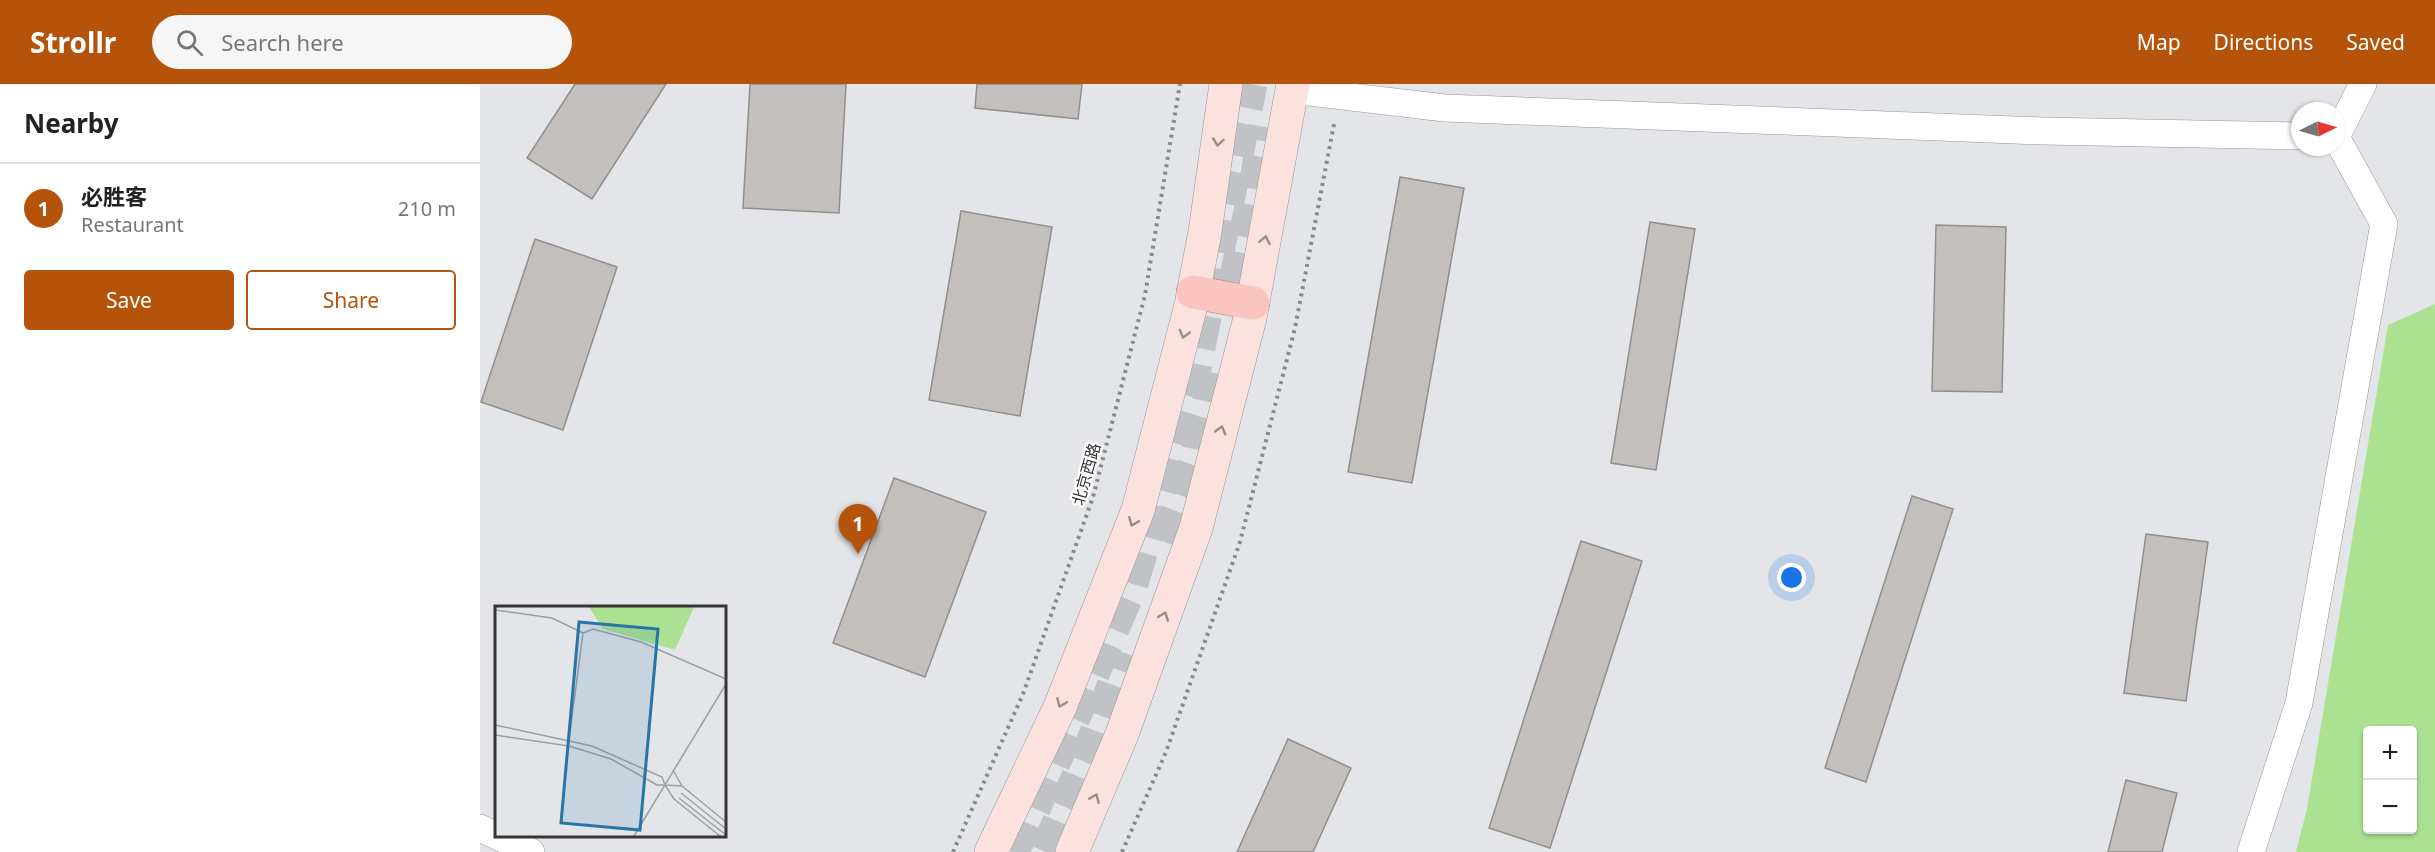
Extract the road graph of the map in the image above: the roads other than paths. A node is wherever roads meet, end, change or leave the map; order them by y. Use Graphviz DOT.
graph roads {
  1 [pos="1226,84"];
  2 [pos="2363,84"];
  3 [pos="1293,87"];
  4 [pos="2345,119"];
  5 [pos="2291,136"];
  6 [pos="2345,153"];
  7 [pos="1194,292"];
  8 [pos="1253,303"];
  9 [pos="480,828"];
  10 [pos="495,835"];
  11 [pos="499,837"];
  12 [pos="531,852"];
  13 [pos="991,852"];
  14 [pos="1072,852"];
  15 [pos="2251,852"];
  1 -- 7 [label="main road, one-way"];
  2 -- 4 [label="street"];
  3 -- 5 [label="street"];
  8 -- 3 [label="main road, one-way"];
  6 -- 15 [label="street"];
  7 -- 8 [label="main road"];
  7 -- 13 [label="main road, one-way"];
  14 -- 8 [label="main road, one-way"];
  9 -- 10 [label="street"];
  11 -- 12 [label="street"];
}
